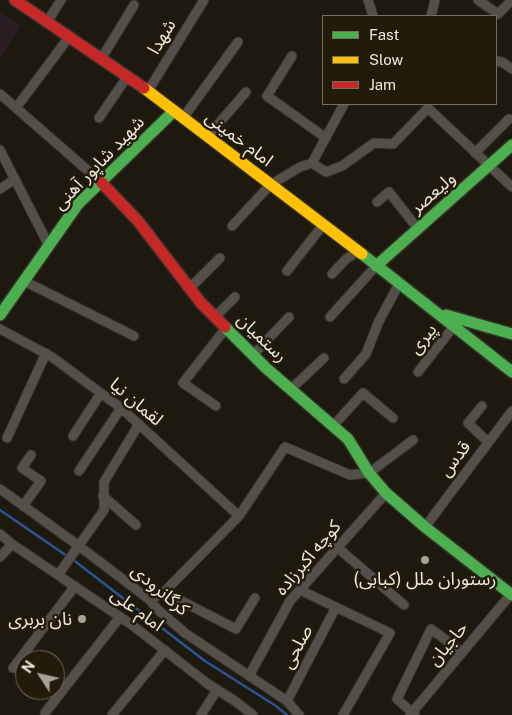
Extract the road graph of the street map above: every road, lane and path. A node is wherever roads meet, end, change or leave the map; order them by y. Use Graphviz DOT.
graph roads {
  1 [pos="15,0"];
  2 [pos="61,0"];
  3 [pos="204,0"];
  4 [pos="368,0"];
  5 [pos="435,0"];
  6 [pos="478,0"];
  7 [pos="512,0"];
  8 [pos="134,5"];
  9 [pos="373,15"];
  10 [pos="431,15"];
  11 [pos="47,22"];
  12 [pos="69,37"];
  13 [pos="238,42"];
  14 [pos="292,56"];
  15 [pos="101,59"];
  16 [pos="497,61"];
  17 [pos="512,69"];
  18 [pos="126,77"];
  19 [pos="148,91"];
  20 [pos="246,92"];
  21 [pos="0,94"];
  22 [pos="343,105"];
  23 [pos="428,106"];
  24 [pos="16,108"];
  25 [pos="178,115"];
  26 [pos="99,118"];
  27 [pos="509,119"];
  28 [pos="207,137"];
  29 [pos="326,138"];
  30 [pos="512,145"];
  31 [pos="0,150"];
  32 [pos="475,153"];
  33 [pos="312,164"];
  34 [pos="490,166"];
  35 [pos="15,179"];
  36 [pos="101,182"];
  37 [pos="270,185"];
  38 [pos="512,187"];
  39 [pos="0,189"];
  40 [pos="377,202"];
  41 [pos="323,225"];
  42 [pos="232,226"];
  43 [pos="418,229"];
  44 [pos="49,246"];
  45 [pos="357,252"];
  46 [pos="220,258"];
  47 [pos="376,266"];
  48 [pos="287,271"];
  49 [pos="332,274"];
  50 [pos="24,281"];
  51 [pos="399,284"];
  52 [pos="190,288"];
  53 [pos="235,297"];
  54 [pos="437,312"];
  55 [pos="0,315"];
  56 [pos="215,317"];
  57 [pos="289,317"];
  58 [pos="330,317"];
  59 [pos="454,326"];
  60 [pos="226,328"];
  61 [pos="0,329"];
  62 [pos="512,334"];
  63 [pos="134,336"];
  64 [pos="46,354"];
  65 [pos="253,355"];
  66 [pos="324,358"];
  67 [pos="418,372"];
  68 [pos="512,372"];
  69 [pos="344,379"];
  70 [pos="291,389"];
  71 [pos="102,393"];
  72 [pos="216,406"];
  73 [pos="482,406"];
  74 [pos="121,408"];
  75 [pos="512,411"];
  76 [pos="393,418"];
  77 [pos="139,424"];
  78 [pos="333,426"];
  79 [pos="73,436"];
  80 [pos="7,438"];
  81 [pos="413,440"];
  82 [pos="488,442"];
  83 [pos="31,455"];
  84 [pos="79,471"];
  85 [pos="369,474"];
  86 [pos="0,489"];
  87 [pos="386,493"];
  88 [pos="103,496"];
  89 [pos="23,506"];
  90 [pos="239,516"];
  91 [pos="136,526"];
  92 [pos="425,527"];
  93 [pos="0,534"];
  94 [pos="12,544"];
  95 [pos="79,546"];
  96 [pos="338,548"];
  97 [pos="0,557"];
  98 [pos="58,575"];
  99 [pos="75,586"];
  100 [pos="300,590"];
  101 [pos="164,592"];
  102 [pos="511,594"];
  103 [pos="255,598"];
  104 [pos="150,600"];
  105 [pos="404,605"];
  106 [pos="336,607"];
  107 [pos="120,617"];
  108 [pos="165,650"];
  109 [pos="462,652"];
  110 [pos="13,668"];
  111 [pos="249,676"];
  112 [pos="217,690"];
  113 [pos="287,701"];
  114 [pos="45,713"];
  115 [pos="413,714"];
  116 [pos="112,715"];
  117 [pos="201,715"];
  118 [pos="254,715"];
  119 [pos="299,715"];
  120 [pos="343,715"];
  1 -- 11 [label="street, امام خمینی"];
  2 -- 11 [label="street"];
  3 -- 19 [label="street, شهدا"];
  4 -- 9 [label="street"];
  5 -- 10 [label="street"];
  6 -- 7 [label="street"];
  8 -- 15 [label="street"];
  11 -- 12 [label="street, امام خمینی"];
  12 -- 15 [label="street, امام خمینی"];
  12 -- 24 [label="street"];
  13 -- 25 [label="street"];
  14 -- 29 [label="street"];
  15 -- 18 [label="street, امام خمینی"];
  16 -- 17 [label="street"];
  18 -- 19 [label="street, امام خمینی"];
  18 -- 26 [label="street"];
  19 -- 25 [label="street, امام خمینی"];
  20 -- 28 [label="street"];
  21 -- 24 [label="street, رستمیان"];
  22 -- 29 [label="street"];
  23 -- 32 [label="street"];
  23 -- 33 [label="street"];
  24 -- 36 [label="street, رستمیان"];
  25 -- 28 [label="street, امام خمینی"];
  25 -- 36 [label="street, شهید شاپور آهنی"];
  27 -- 32 [label="street"];
  28 -- 37 [label="street, امام خمینی"];
  29 -- 33 [label="street"];
  30 -- 34 [label="street, ولیعصر"];
  31 -- 35 [label="street"];
  32 -- 34 [label="street"];
  33 -- 37 [label="street"];
  34 -- 38 [label="street"];
  34 -- 43 [label="street, ولیعصر"];
  35 -- 39 [label="street"];
  35 -- 44 [label="street"];
  36 -- 44 [label="street, شهید شاپور آهنی"];
  36 -- 52 [label="street, رستمیان"];
  37 -- 41 [label="street, امام خمینی"];
  37 -- 42 [label="street"];
  40 -- 43 [label="street"];
  41 -- 45 [label="street, امام خمینی"];
  41 -- 48 [label="street"];
  43 -- 47 [label="street, ولیعصر"];
  44 -- 50 [label="street, شهید شاپور آهنی"];
  45 -- 47 [label="street, امام خمینی"];
  45 -- 49 [label="street"];
  46 -- 52 [label="street"];
  47 -- 51 [label="street, امام خمینی"];
  47 -- 58 [label="street"];
  50 -- 55 [label="street, شهید شاپور آهنی"];
  50 -- 63 [label="street"];
  51 -- 54 [label="street, امام خمینی"];
  51 -- 69 [label="street"];
  52 -- 56 [label="street, رستمیان"];
  53 -- 56 [label="street"];
  54 -- 59 [label="street, امام خمینی"];
  54 -- 62 [label="street, امام خمینی"];
  56 -- 60 [label="street, رستمیان"];
  57 -- 65 [label="street"];
  59 -- 67 [label="street, پیری"];
  59 -- 68 [label="street, امام خمینی"];
  60 -- 65 [label="street, رستمیان"];
  60 -- 72 [label="street"];
  61 -- 64 [label="street, لقمان نیا"];
  64 -- 71 [label="street, لقمان نیا"];
  64 -- 80 [label="street"];
  65 -- 70 [label="street, رستمیان"];
  66 -- 70 [label="street"];
  70 -- 78 [label="street, رستمیان"];
  71 -- 74 [label="street, لقمان نیا"];
  71 -- 79 [label="street"];
  73 -- 82 [label="street"];
  74 -- 77 [label="street, لقمان نیا"];
  74 -- 84 [label="street"];
  75 -- 82 [label="street, قدس"];
  76 -- 78 [label="street"];
  77 -- 88 [label="street"];
  77 -- 90 [label="street, لقمان نیا"];
  78 -- 85 [label="street, رستمیان"];
  81 -- 85 [label="street"];
  82 -- 92 [label="street, قدس"];
  83 -- 89 [label="street"];
  85 -- 87 [label="street, رستمیان"];
  85 -- 90 [label="street"];
  86 -- 89 [label="street, کرگانرودی"];
  87 -- 92 [label="street, رستمیان"];
  87 -- 96 [label="street, کوچه اکبرزاده"];
  88 -- 91 [label="street"];
  88 -- 95 [label="street"];
  89 -- 95 [label="street, کرگانرودی"];
  90 -- 101 [label="street"];
  92 -- 102 [label="street, رستمیان"];
  93 -- 94 [label="street, امام علی"];
  94 -- 97 [label="street"];
  94 -- 98 [label="street, امام علی"];
  95 -- 98 [label="street"];
  95 -- 104 [label="street, کرگانرودی"];
  96 -- 100 [label="street, کوچه اکبرزاده"];
  96 -- 105 [label="street"];
  98 -- 99 [label="street, امام علی"];
  99 -- 107 [label="street, امام علی"];
  99 -- 110 [label="street"];
  100 -- 106 [label="street"];
  100 -- 111 [label="street, کوچه اکبرزاده"];
  101 -- 103 [label="street"];
  101 -- 104 [label="street"];
  102 -- 109 [label="street, حاجیان"];
  104 -- 111 [label="street, کرگانرودی"];
  106 -- 113 [label="street, صلحی"];
  106 -- 120 [label="street"];
  107 -- 108 [label="street, امام علی"];
  107 -- 114 [label="street"];
  108 -- 112 [label="street, امام علی"];
  108 -- 116 [label="street"];
  109 -- 115 [label="street, حاجیان"];
  109 -- 115 [label="street"];
  111 -- 113 [label="street, کرگانرودی"];
  112 -- 117 [label="street"];
  112 -- 118 [label="street, امام علی"];
  113 -- 119 [label="street, کرگانرودی"];
}
